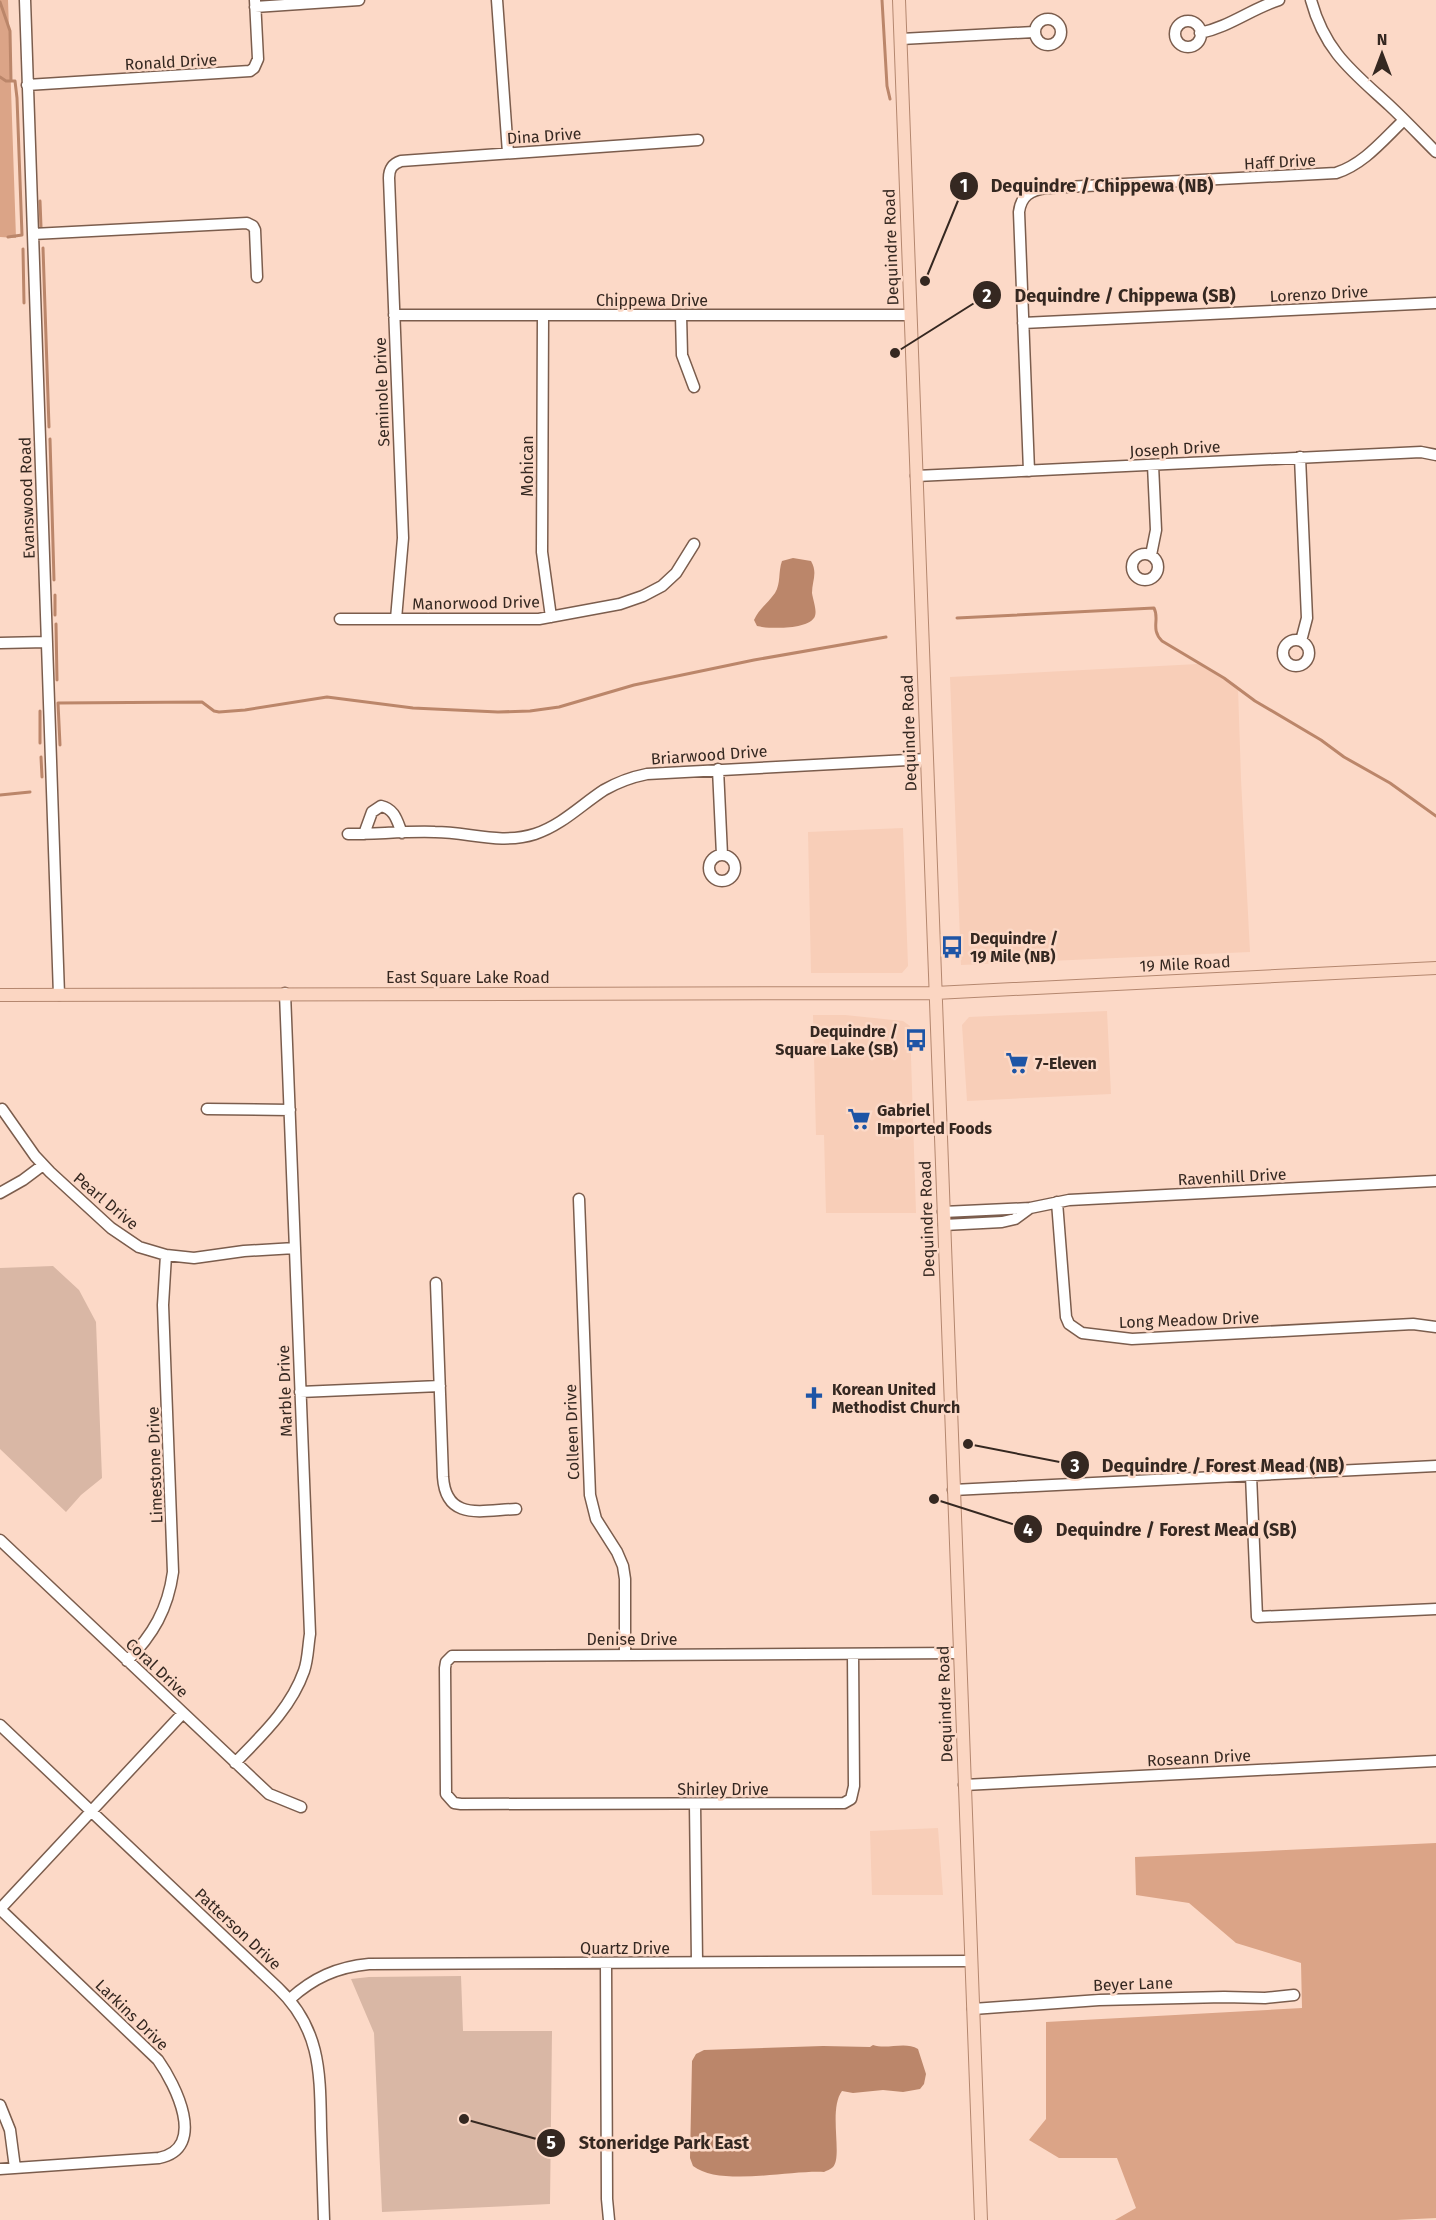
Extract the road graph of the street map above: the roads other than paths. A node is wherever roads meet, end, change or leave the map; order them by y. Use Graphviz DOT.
graph roads {
  1 [pos="25,0"];
  2 [pos="358,0"];
  3 [pos="497,0"];
  4 [pos="899,0"];
  5 [pos="1279,0"];
  6 [pos="1311,0"];
  7 [pos="255,4"];
  8 [pos="1035,32"];
  9 [pos="1200,33"];
  10 [pos="901,39"];
  11 [pos="27,85"];
  12 [pos="1404,120"];
  13 [pos="698,140"];
  14 [pos="1436,152"];
  15 [pos="508,153"];
  16 [pos="393,164"];
  17 [pos="33,234"];
  18 [pos="257,277"];
  19 [pos="1436,303"];
  20 [pos="394,315"];
  21 [pos="543,315"];
  22 [pos="681,315"];
  23 [pos="910,315"];
  24 [pos="1023,323"];
  25 [pos="694,387"];
  26 [pos="1436,455"];
  27 [pos="1300,458"];
  28 [pos="1153,465"];
  29 [pos="1029,471"];
  30 [pos="916,476"];
  31 [pos="694,544"];
  32 [pos="1150,555"];
  33 [pos="551,617"];
  34 [pos="340,619"];
  35 [pos="396,619"];
  36 [pos="47,642"];
  37 [pos="1301,642"];
  38 [pos="0,643"];
  39 [pos="927,759"];
  40 [pos="718,769"];
  41 [pos="402,833"];
  42 [pos="348,834"];
  43 [pos="364,834"];
  44 [pos="722,855"];
  45 [pos="1436,968"];
  46 [pos="285,993"];
  47 [pos="935,993"];
  48 [pos="0,995"];
  49 [pos="59,995"];
  50 [pos="2,1108"];
  51 [pos="207,1109"];
  52 [pos="290,1110"];
  53 [pos="43,1165"];
  54 [pos="1436,1181"];
  55 [pos="0,1193"];
  56 [pos="579,1199"];
  57 [pos="1057,1202"];
  58 [pos="1030,1208"];
  59 [pos="943,1212"];
  60 [pos="944,1225"];
  61 [pos="295,1248"];
  62 [pos="166,1255"];
  63 [pos="436,1283"];
  64 [pos="1436,1327"];
  65 [pos="440,1386"];
  66 [pos="300,1392"];
  67 [pos="1436,1466"];
  68 [pos="1251,1475"];
  69 [pos="953,1490"];
  70 [pos="516,1509"];
  71 [pos="0,1540"];
  72 [pos="1436,1609"];
  73 [pos="959,1653"];
  74 [pos="625,1654"];
  75 [pos="853,1654"];
  76 [pos="127,1661"];
  77 [pos="183,1713"];
  78 [pos="0,1725"];
  79 [pos="1436,1761"];
  80 [pos="236,1763"];
  81 [pos="964,1785"];
  82 [pos="449,1799"];
  83 [pos="695,1804"];
  84 [pos="301,1807"];
  85 [pos="92,1812"];
  86 [pos="0,1909"];
  87 [pos="971,1961"];
  88 [pos="697,1962"];
  89 [pos="606,1963"];
  90 [pos="1294,1995"];
  91 [pos="290,1999"];
  92 [pos="973,2009"];
  93 [pos="0,2104"];
  94 [pos="15,2168"];
  95 [pos="0,2169"];
  96 [pos="324,2220"];
  97 [pos="609,2220"];
  98 [pos="981,2220"];
  1 -- 11 [label="street, Evanswood Road"];
  2 -- 7 [label="street"];
  3 -- 15 [label="street"];
  4 -- 10 [label="main road, Dequindre Road"];
  5 -- 9 [label="street"];
  6 -- 12 [label="street"];
  7 -- 11 [label="street, Ronald Drive"];
  8 -- 10 [label="street"];
  10 -- 23 [label="main road, Dequindre Road"];
  11 -- 17 [label="street, Evanswood Road"];
  12 -- 14 [label="street"];
  12 -- 24 [label="street, Haff Drive"];
  13 -- 15 [label="street, Dina Drive"];
  15 -- 16 [label="street, Dina Drive"];
  16 -- 20 [label="street, Seminole Drive"];
  17 -- 18 [label="street"];
  17 -- 36 [label="street, Evanswood Road"];
  19 -- 24 [label="street, Lorenzo Drive"];
  20 -- 21 [label="street, Chippewa Drive"];
  20 -- 35 [label="street, Seminole Drive"];
  21 -- 22 [label="street, Chippewa Drive"];
  21 -- 33 [label="street, Mohican"];
  22 -- 23 [label="street, Chippewa Drive"];
  22 -- 25 [label="street"];
  23 -- 30 [label="main road, Dequindre Road"];
  24 -- 29 [label="street"];
  26 -- 27 [label="street, Joseph Drive"];
  27 -- 28 [label="street, Joseph Drive"];
  27 -- 37 [label="street"];
  28 -- 29 [label="street, Joseph Drive"];
  28 -- 32 [label="street"];
  29 -- 30 [label="street, Joseph Drive"];
  30 -- 39 [label="main road, Dequindre Road"];
  31 -- 33 [label="street, Manorwood Drive"];
  33 -- 35 [label="street, Manorwood Drive"];
  34 -- 35 [label="street, Manorwood Drive"];
  36 -- 38 [label="street"];
  36 -- 49 [label="street, Evanswood Road"];
  39 -- 40 [label="street, Briarwood Drive"];
  39 -- 47 [label="main road, Dequindre Road"];
  40 -- 41 [label="street, Briarwood Drive"];
  40 -- 44 [label="street"];
  41 -- 43 [label="street, Briarwood Drive"];
  41 -- 43 [label="street"];
  42 -- 43 [label="street, Briarwood Drive"];
  45 -- 47 [label="main road, 19 Mile Road"];
  46 -- 47 [label="main road, East Square Lake Road"];
  46 -- 49 [label="main road, East Square Lake Road"];
  46 -- 52 [label="street, Marble Drive"];
  47 -- 59 [label="main road, Dequindre Road"];
  48 -- 49 [label="main road, East Square Lake Road"];
  50 -- 53 [label="street, Pearl Drive"];
  51 -- 52 [label="street"];
  52 -- 61 [label="street, Marble Drive"];
  53 -- 55 [label="street"];
  53 -- 62 [label="street, Pearl Drive"];
  54 -- 57 [label="street, Ravenhill Drive"];
  56 -- 74 [label="street, Colleen Drive"];
  57 -- 58 [label="street, Ravenhill Drive"];
  57 -- 64 [label="street, Long Meadow Drive"];
  58 -- 59 [label="street, Ravenhill Drive"];
  58 -- 60 [label="street, Ravenhill Drive"];
  59 -- 60 [label="main road, Dequindre Road"];
  60 -- 69 [label="main road, Dequindre Road"];
  61 -- 62 [label="street, Pearl Drive"];
  61 -- 66 [label="street, Marble Drive"];
  62 -- 76 [label="street, Limestone Drive"];
  63 -- 65 [label="street"];
  65 -- 66 [label="street"];
  65 -- 70 [label="street"];
  66 -- 80 [label="street, Marble Drive"];
  67 -- 68 [label="street"];
  68 -- 69 [label="street"];
  68 -- 72 [label="street"];
  69 -- 73 [label="main road, Dequindre Road"];
  71 -- 76 [label="street, Coral Drive"];
  73 -- 75 [label="street, Denise Drive"];
  73 -- 81 [label="main road, Dequindre Road"];
  74 -- 75 [label="street, Denise Drive"];
  74 -- 82 [label="street, Denise Drive"];
  75 -- 83 [label="street, Shirley Drive"];
  76 -- 77 [label="street, Coral Drive"];
  77 -- 80 [label="street, Coral Drive"];
  77 -- 85 [label="street"];
  78 -- 85 [label="street, Patterson Drive"];
  79 -- 81 [label="street, Roseann Drive"];
  80 -- 84 [label="street, Coral Drive"];
  81 -- 87 [label="main road, Dequindre Road"];
  82 -- 83 [label="street, Shirley Drive"];
  83 -- 88 [label="street"];
  85 -- 86 [label="street"];
  85 -- 91 [label="street, Patterson Drive"];
  86 -- 94 [label="street, Larkins Drive"];
  87 -- 88 [label="street, Quartz Drive"];
  87 -- 92 [label="main road, Dequindre Road"];
  88 -- 89 [label="street, Quartz Drive"];
  89 -- 91 [label="street, Quartz Drive"];
  89 -- 97 [label="street"];
  90 -- 92 [label="street, Beyer Lane"];
  91 -- 96 [label="street, Patterson Drive"];
  92 -- 98 [label="main road, Dequindre Road"];
  93 -- 94 [label="street"];
  94 -- 95 [label="street"];
}
